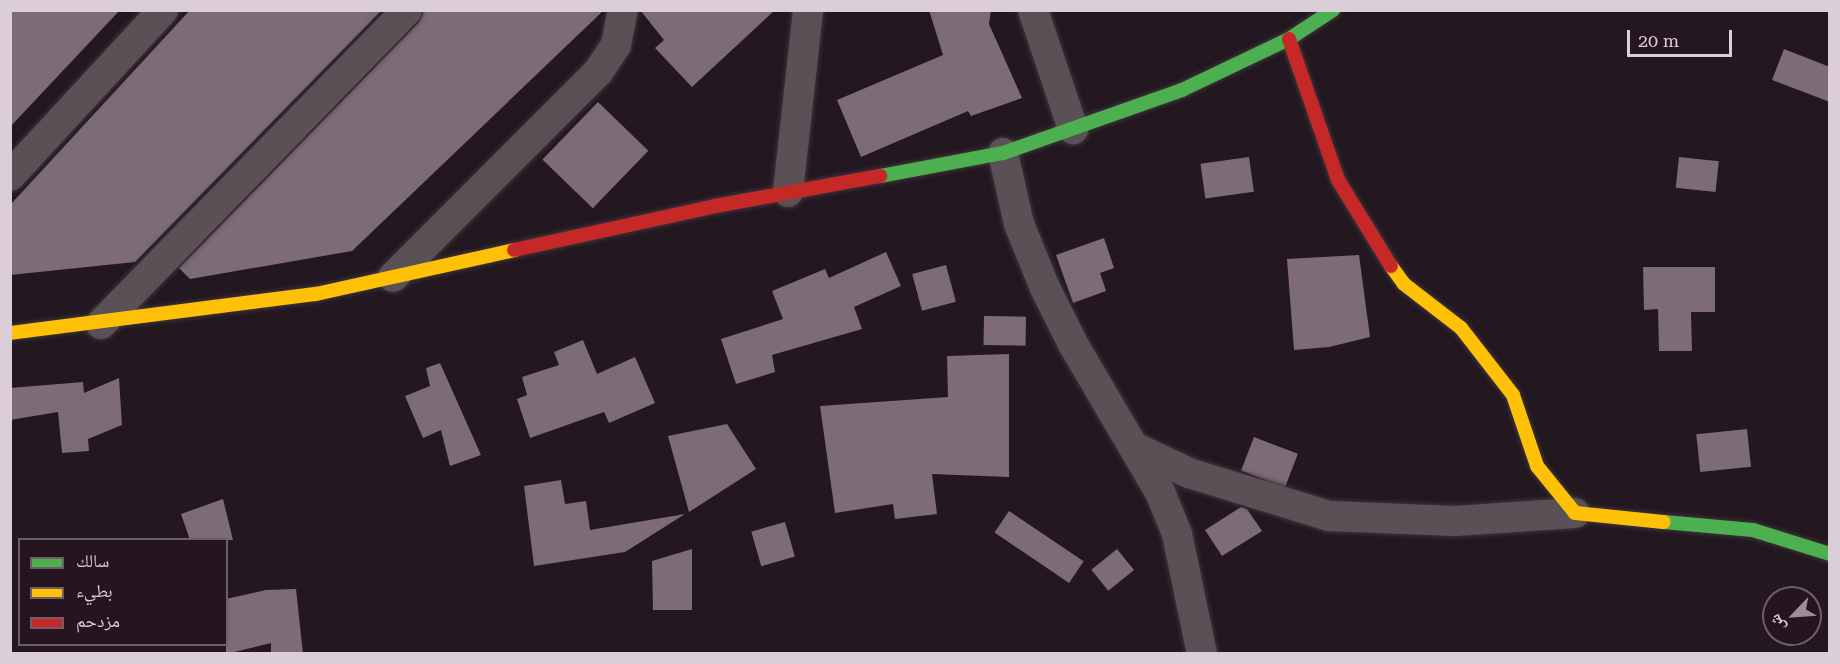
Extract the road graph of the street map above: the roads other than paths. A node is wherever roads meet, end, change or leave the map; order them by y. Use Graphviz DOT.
graph roads {
  1 [pos="163,10"];
  2 [pos="407,10"];
  3 [pos="622,10"];
  4 [pos="808,10"];
  5 [pos="1033,10"];
  6 [pos="1333,10"];
  7 [pos="1289,39"];
  8 [pos="1073,129"];
  9 [pos="1003,153"];
  10 [pos="10,176"];
  11 [pos="788,192"];
  12 [pos="393,277"];
  13 [pos="101,324"];
  14 [pos="10,333"];
  15 [pos="1134,447"];
  16 [pos="1575,513"];
  17 [pos="1830,554"];
  18 [pos="1202,654"];
  1 -- 10 [label="street"];
  2 -- 13 [label="street"];
  3 -- 12 [label="street"];
  4 -- 11 [label="street"];
  5 -- 8 [label="street"];
  6 -- 7 [label="street"];
  7 -- 8 [label="street"];
  7 -- 16 [label="street"];
  8 -- 9 [label="street"];
  9 -- 11 [label="street"];
  9 -- 15 [label="street"];
  11 -- 12 [label="street"];
  12 -- 13 [label="street"];
  13 -- 14 [label="street"];
  15 -- 16 [label="street"];
  15 -- 18 [label="street"];
  16 -- 17 [label="street"];
}
